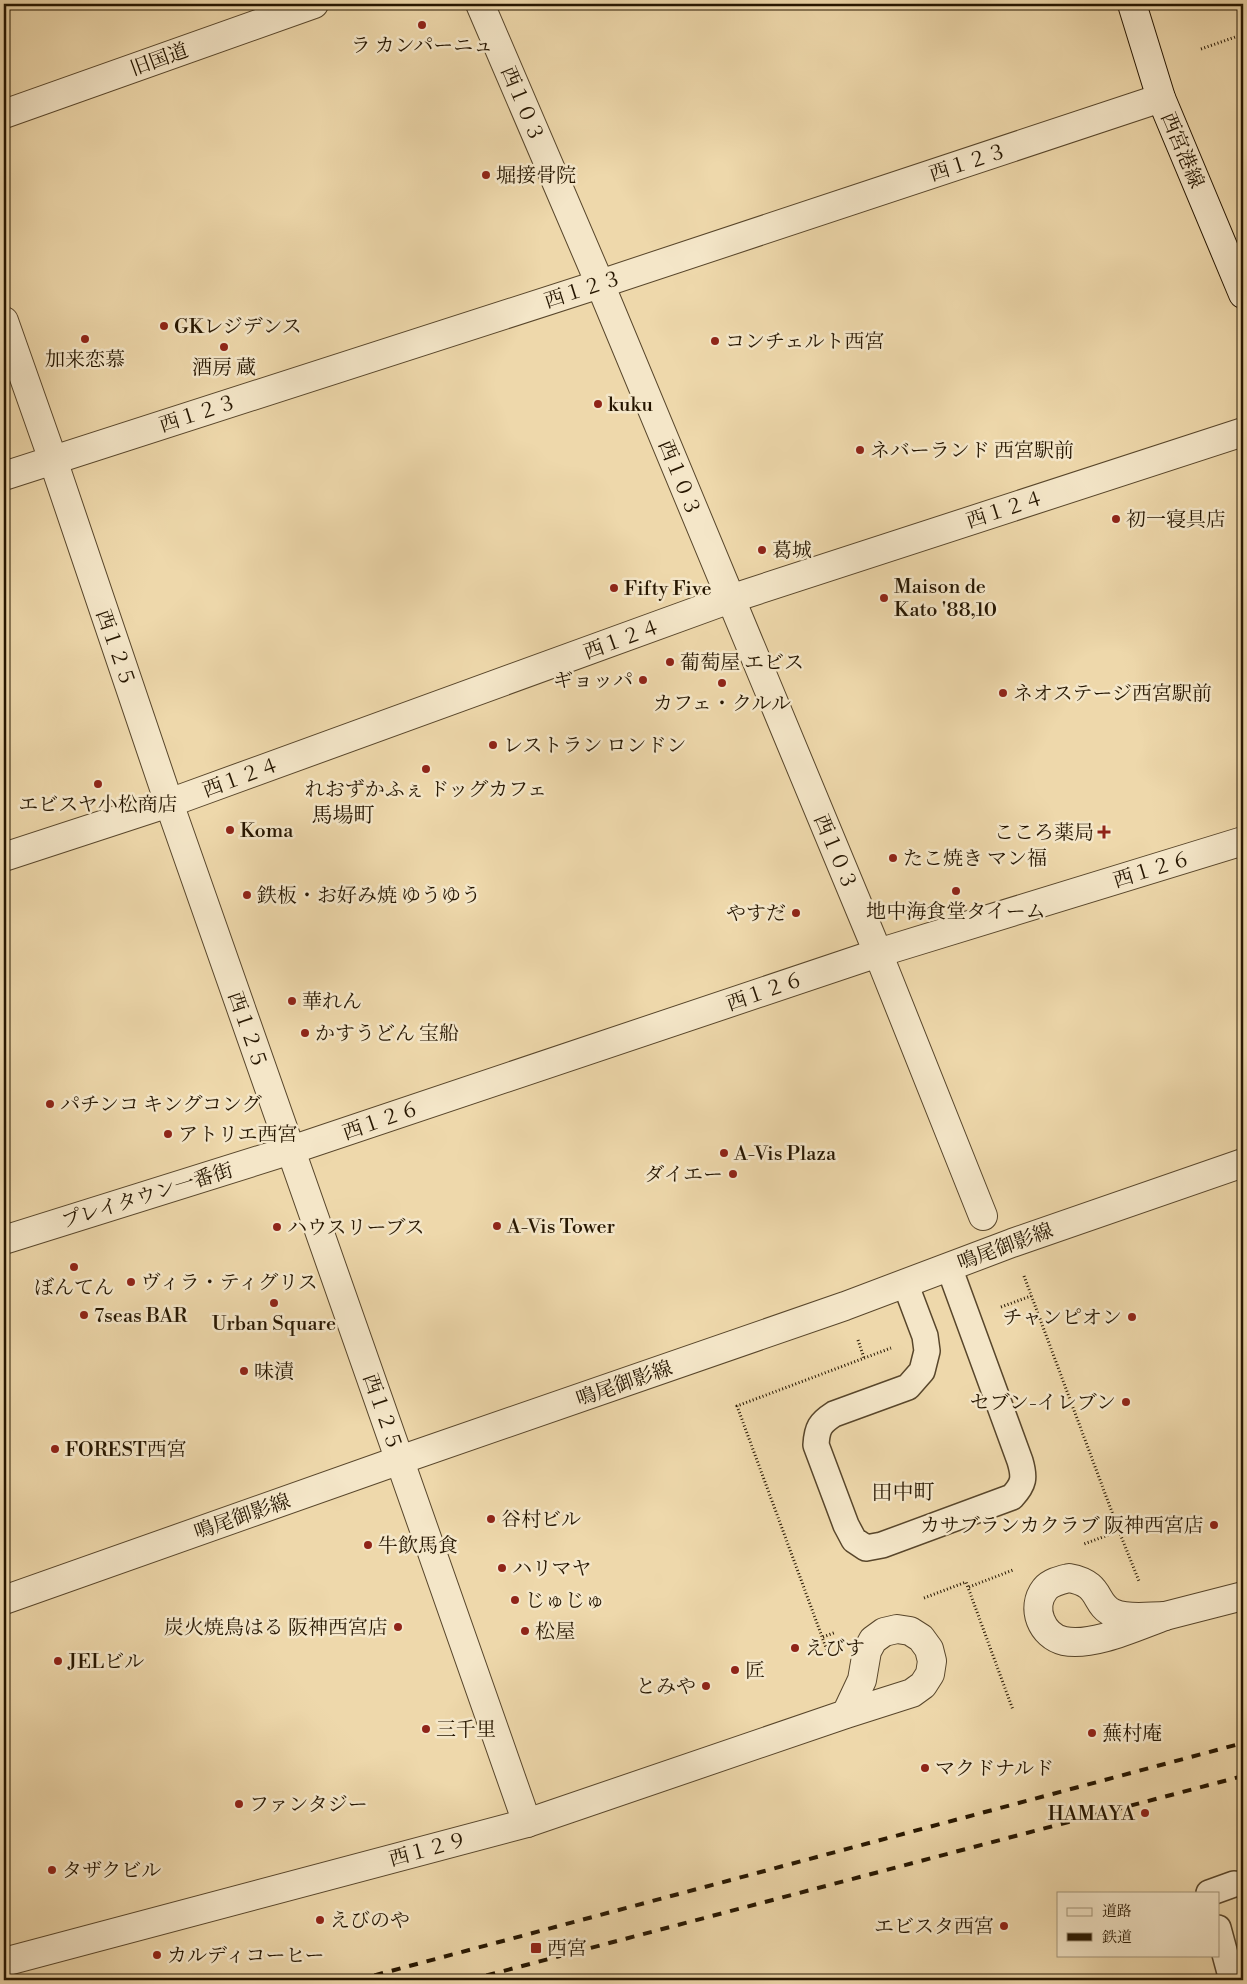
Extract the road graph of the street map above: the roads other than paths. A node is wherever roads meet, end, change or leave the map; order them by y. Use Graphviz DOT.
graph roads {
  1 [pos="314,4"];
  2 [pos="480,4"];
  3 [pos="1132,4"];
  4 [pos="1161,98"];
  5 [pos="4,114"];
  6 [pos="600,284"];
  7 [pos="1243,294"];
  8 [pos="4,322"];
  9 [pos="1243,432"];
  10 [pos="53,460"];
  11 [pos="4,476"];
  12 [pos="730,599"];
  13 [pos="169,803"];
  14 [pos="1243,841"];
  15 [pos="4,857"];
  16 [pos="878,952"];
  17 [pos="291,1150"];
  18 [pos="1243,1163"];
  19 [pos="982,1216"];
  20 [pos="4,1240"];
  21 [pos="949,1266"];
  22 [pos="905,1283"];
  23 [pos="400,1460"];
  24 [pos="1243,1596"];
  25 [pos="4,1600"];
  26 [pos="1164,1616"];
  27 [pos="846,1714"];
  28 [pos="527,1823"];
  29 [pos="1234,1884"];
  30 [pos="1211,1892"];
  31 [pos="1220,1935"];
  32 [pos="4,1962"];
  33 [pos="1232,1980"];
  1 -- 5 [label="street, 旧国道"];
  2 -- 6 [label="street, 西１０３"];
  3 -- 4 [label="street, 西宮港線"];
  4 -- 6 [label="street, 西１２３"];
  4 -- 7 [label="street, 西宮港線"];
  6 -- 10 [label="street, 西１２３"];
  6 -- 12 [label="street, 西１０３"];
  8 -- 10 [label="street, 西１２５"];
  9 -- 12 [label="street, 西１２４"];
  10 -- 11 [label="street, 西１２３"];
  10 -- 13 [label="street, 西１２５"];
  12 -- 13 [label="street, 西１２４"];
  12 -- 16 [label="street, 西１０３"];
  13 -- 15 [label="street, 西１２４"];
  13 -- 17 [label="street, 西１２５"];
  14 -- 16 [label="street, 西１２６"];
  16 -- 17 [label="street, 西１２６"];
  16 -- 19 [label="street, 西１０３"];
  17 -- 20 [label="street, プレイタウン一番街"];
  17 -- 23 [label="street, 西１２５"];
  18 -- 21 [label="street, 鳴尾御影線"];
  21 -- 22 [label="street, 鳴尾御影線"];
  21 -- 22 [label="lane"];
  22 -- 23 [label="street, 鳴尾御影線"];
  23 -- 25 [label="street, 鳴尾御影線"];
  23 -- 28 [label="street, 西１２５"];
  24 -- 26 [label="street"];
  27 -- 28 [label="street, 西１２９"];
  28 -- 32 [label="street, 西１２９"];
  29 -- 30 [label="lane"];
  31 -- 33 [label="lane"];
}
